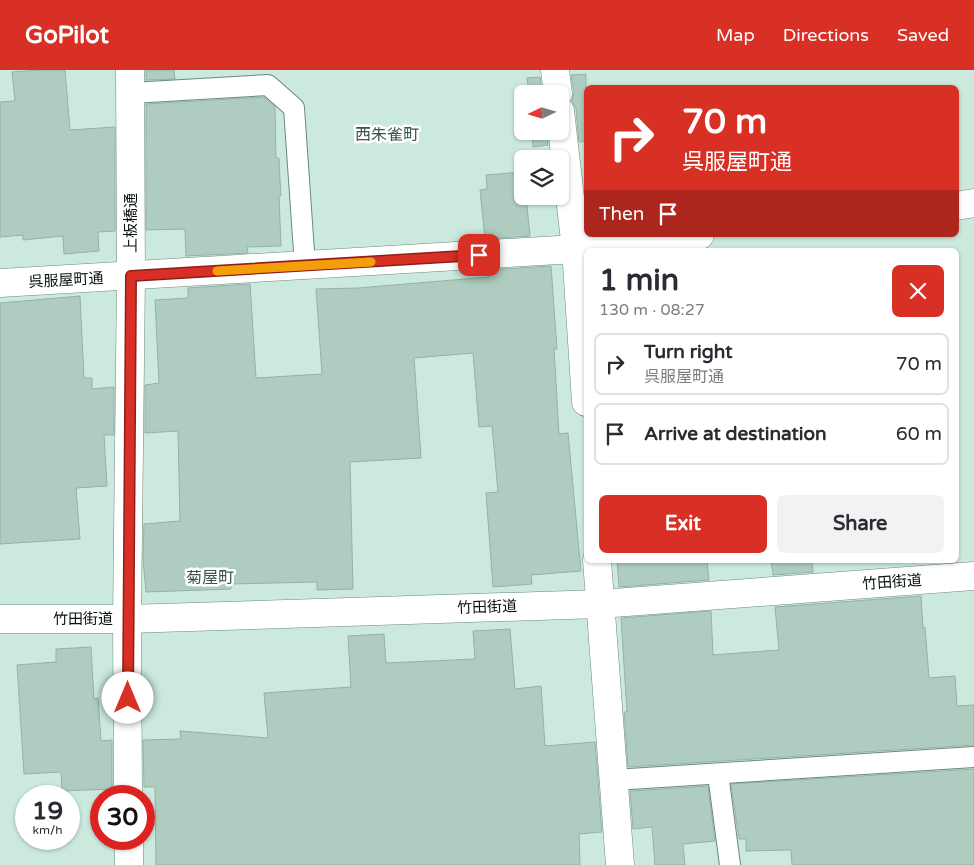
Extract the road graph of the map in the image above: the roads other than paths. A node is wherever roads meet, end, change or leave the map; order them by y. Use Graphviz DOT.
graph roads {
  1 [pos="555,70"];
  2 [pos="130,81"];
  3 [pos="557,85"];
  4 [pos="563,140"];
  5 [pos="974,204"];
  6 [pos="959,206"];
  7 [pos="682,237"];
  8 [pos="584,248"];
  9 [pos="585,248"];
  10 [pos="576,249"];
  11 [pos="305,266"];
  12 [pos="131,276"];
  13 [pos="0,284"];
  14 [pos="584,371"];
  15 [pos="597,563"];
  16 [pos="974,576"];
  17 [pos="600,604"];
  18 [pos="0,619"];
  19 [pos="127,619"];
  20 [pos="974,757"];
  21 [pos="718,774"];
  22 [pos="614,780"];
  23 [pos="128,785"];
  24 [pos="128,850"];
  25 [pos="129,865"];
  26 [pos="620,865"];
  27 [pos="730,865"];
  1 -- 3 [label="street"];
  2 -- 11 [label="lane"];
  2 -- 12 [label="street, 上板橋通"];
  4 -- 10 [label="street"];
  5 -- 6 [label="street"];
  7 -- 9 [label="street, 呉服屋町通"];
  8 -- 10 [label="street, 呉服屋町通"];
  10 -- 11 [label="street, 呉服屋町通"];
  10 -- 14 [label="street"];
  11 -- 12 [label="street, 呉服屋町通"];
  12 -- 13 [label="street, 呉服屋町通"];
  12 -- 19 [label="street, 上板橋通"];
  15 -- 17 [label="street"];
  16 -- 17 [label="street, 竹田街道"];
  17 -- 19 [label="street, 竹田街道"];
  17 -- 22 [label="street"];
  18 -- 19 [label="street, 竹田街道"];
  19 -- 23 [label="street, 上板橋通"];
  20 -- 21 [label="lane"];
  21 -- 22 [label="lane"];
  21 -- 27 [label="lane"];
  22 -- 26 [label="street"];
  24 -- 25 [label="street"];
}
